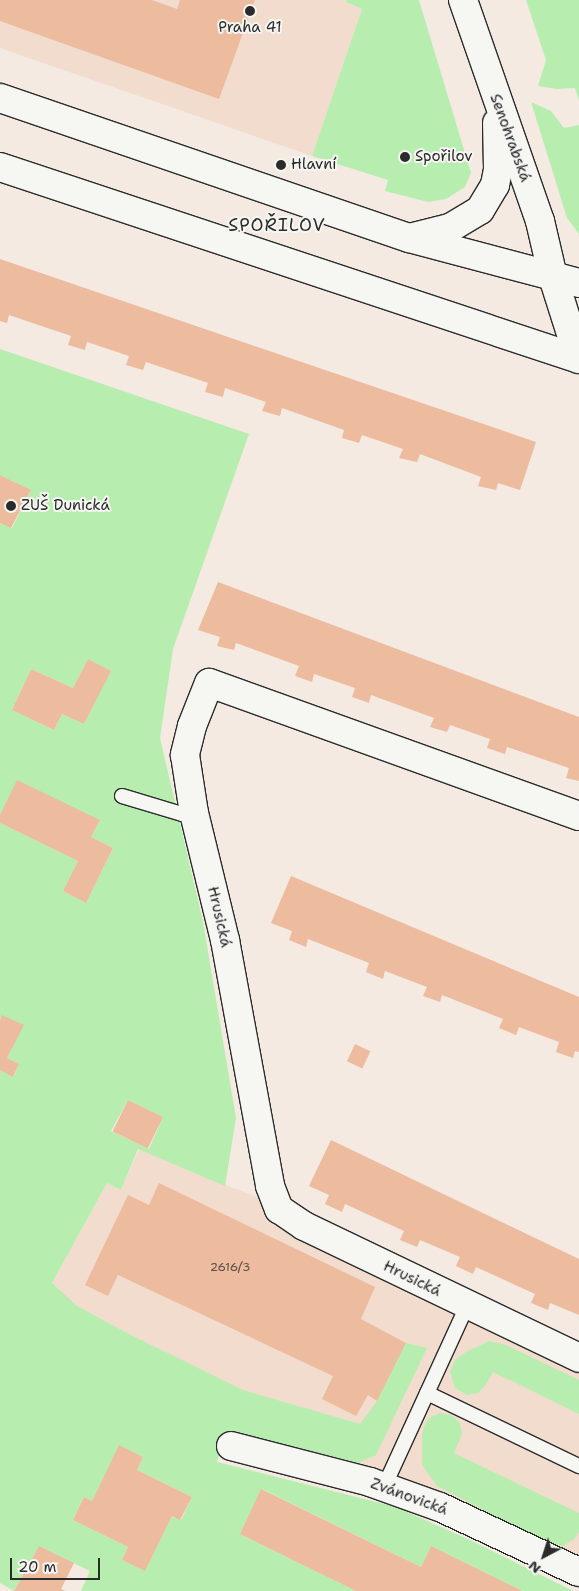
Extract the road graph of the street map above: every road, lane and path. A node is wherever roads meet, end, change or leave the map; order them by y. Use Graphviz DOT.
graph roads {
  1 [pos="463,0"];
  2 [pos="0,98"];
  3 [pos="497,102"];
  4 [pos="0,167"];
  5 [pos="409,238"];
  6 [pos="553,277"];
  7 [pos="579,283"];
  8 [pos="579,359"];
  9 [pos="122,796"];
  10 [pos="194,813"];
  11 [pos="579,816"];
  12 [pos="466,1306"];
  13 [pos="579,1358"];
  14 [pos="427,1393"];
  15 [pos="231,1446"];
  16 [pos="579,1466"];
  17 [pos="384,1487"];
  18 [pos="579,1572"];
  1 -- 3 [label="street, Senohrabská"];
  2 -- 5 [label="street"];
  3 -- 5 [label="street"];
  3 -- 6 [label="street, Senohrabská"];
  4 -- 8 [label="street"];
  5 -- 6 [label="street"];
  6 -- 7 [label="street"];
  6 -- 8 [label="street, Senohrabská"];
  9 -- 10 [label="lane"];
  10 -- 11 [label="street, Hrusická"];
  10 -- 12 [label="street, Hrusická"];
  12 -- 13 [label="street, Hrusická"];
  12 -- 14 [label="lane"];
  14 -- 16 [label="lane"];
  14 -- 17 [label="lane"];
  15 -- 17 [label="street, Zvánovická"];
  17 -- 18 [label="street, Zvánovická"];
}
